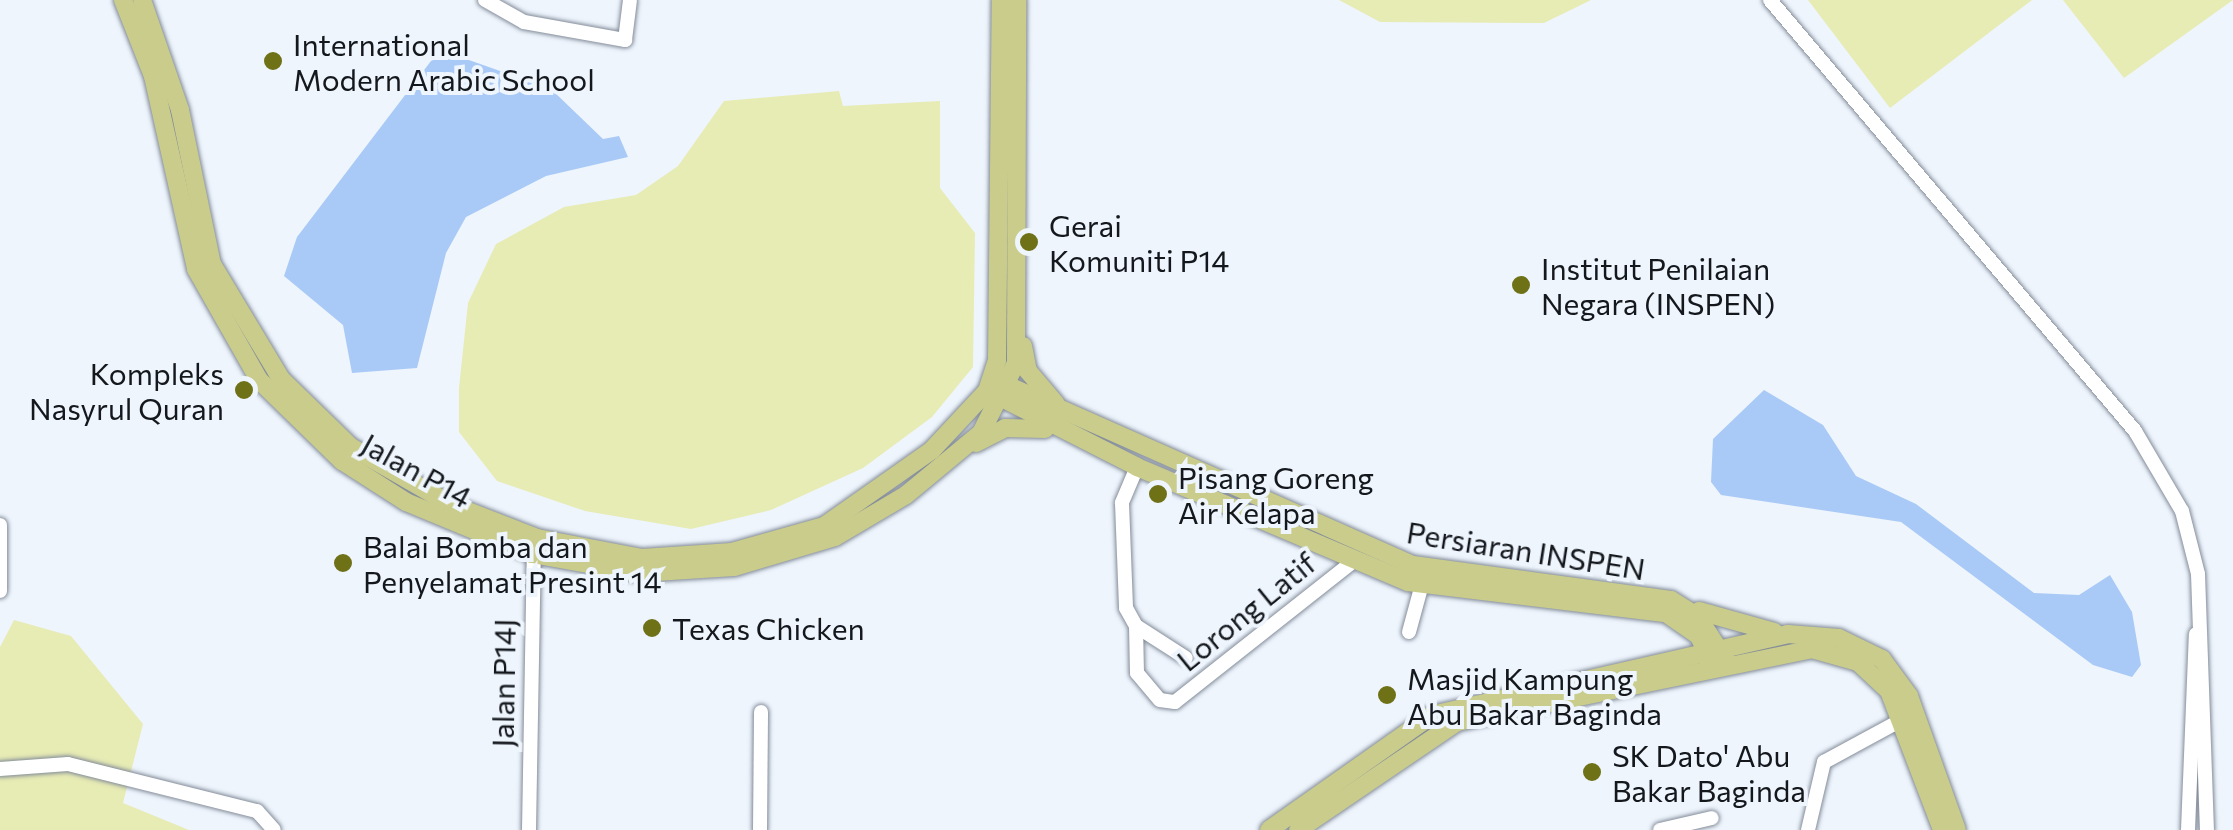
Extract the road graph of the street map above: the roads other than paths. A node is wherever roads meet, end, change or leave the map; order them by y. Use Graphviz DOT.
graph roads {
  1 [pos="122,0"];
  2 [pos="142,0"];
  3 [pos="485,0"];
  4 [pos="630,0"];
  5 [pos="1001,0"];
  6 [pos="1017,0"];
  7 [pos="1770,0"];
  8 [pos="1019,326"];
  9 [pos="998,389"];
  10 [pos="1073,428"];
  11 [pos="946,464"];
  12 [pos="1137,467"];
  13 [pos="0,525"];
  14 [pos="534,546"];
  15 [pos="1352,562"];
  16 [pos="1422,584"];
  17 [pos="0,591"];
  18 [pos="1671,600"];
  19 [pos="2200,619"];
  20 [pos="1688,624"];
  21 [pos="1136,626"];
  22 [pos="1409,632"];
  23 [pos="1788,634"];
  24 [pos="1186,658"];
  25 [pos="1718,658"];
  26 [pos="1676,666"];
  27 [pos="761,712"];
  28 [pos="1906,718"];
  29 [pos="0,769"];
  30 [pos="2208,773"];
  31 [pos="2188,774"];
  32 [pos="1712,818"];
  33 [pos="274,830"];
  34 [pos="529,830"];
  35 [pos="760,830"];
  36 [pos="1268,830"];
  37 [pos="1302,830"];
  38 [pos="1660,830"];
  39 [pos="1808,830"];
  40 [pos="1942,830"];
  41 [pos="1957,830"];
  42 [pos="2188,830"];
  43 [pos="2207,830"];
  1 -- 14 [label="main road, Jalan P14"];
  2 -- 14 [label="main road, Jalan P14"];
  3 -- 4 [label="street"];
  5 -- 9 [label="main road"];
  6 -- 8 [label="main road"];
  7 -- 19 [label="street"];
  8 -- 9 [label="main road"];
  8 -- 10 [label="main road"];
  9 -- 10 [label="main road"];
  9 -- 11 [label="main road, Jalan P14"];
  9 -- 14 [label="main road, Jalan P14"];
  10 -- 11 [label="main road"];
  10 -- 12 [label="main road, Persiaran INSPEN"];
  10 -- 18 [label="main road, Persiaran INSPEN"];
  11 -- 14 [label="main road, Jalan P14"];
  12 -- 15 [label="main road, Persiaran INSPEN"];
  12 -- 21 [label="street"];
  13 -- 17 [label="street"];
  14 -- 34 [label="street, Jalan P14J"];
  15 -- 16 [label="main road, Persiaran INSPEN"];
  15 -- 21 [label="street, Lorong Latif"];
  16 -- 20 [label="main road, Persiaran INSPEN"];
  16 -- 22 [label="street"];
  18 -- 23 [label="main road"];
  18 -- 25 [label="main road, Persiaran INSPEN"];
  19 -- 30 [label="street"];
  19 -- 31 [label="street"];
  20 -- 25 [label="main road"];
  20 -- 26 [label="main road"];
  21 -- 24 [label="street"];
  23 -- 25 [label="main road"];
  23 -- 41 [label="main road"];
  25 -- 26 [label="main road"];
  25 -- 28 [label="main road"];
  26 -- 36 [label="main road"];
  26 -- 37 [label="main road"];
  27 -- 35 [label="street"];
  28 -- 39 [label="street"];
  28 -- 40 [label="main road"];
  29 -- 33 [label="street"];
  30 -- 31 [label="street"];
  30 -- 43 [label="street"];
  31 -- 42 [label="street"];
  32 -- 38 [label="street"];
}
